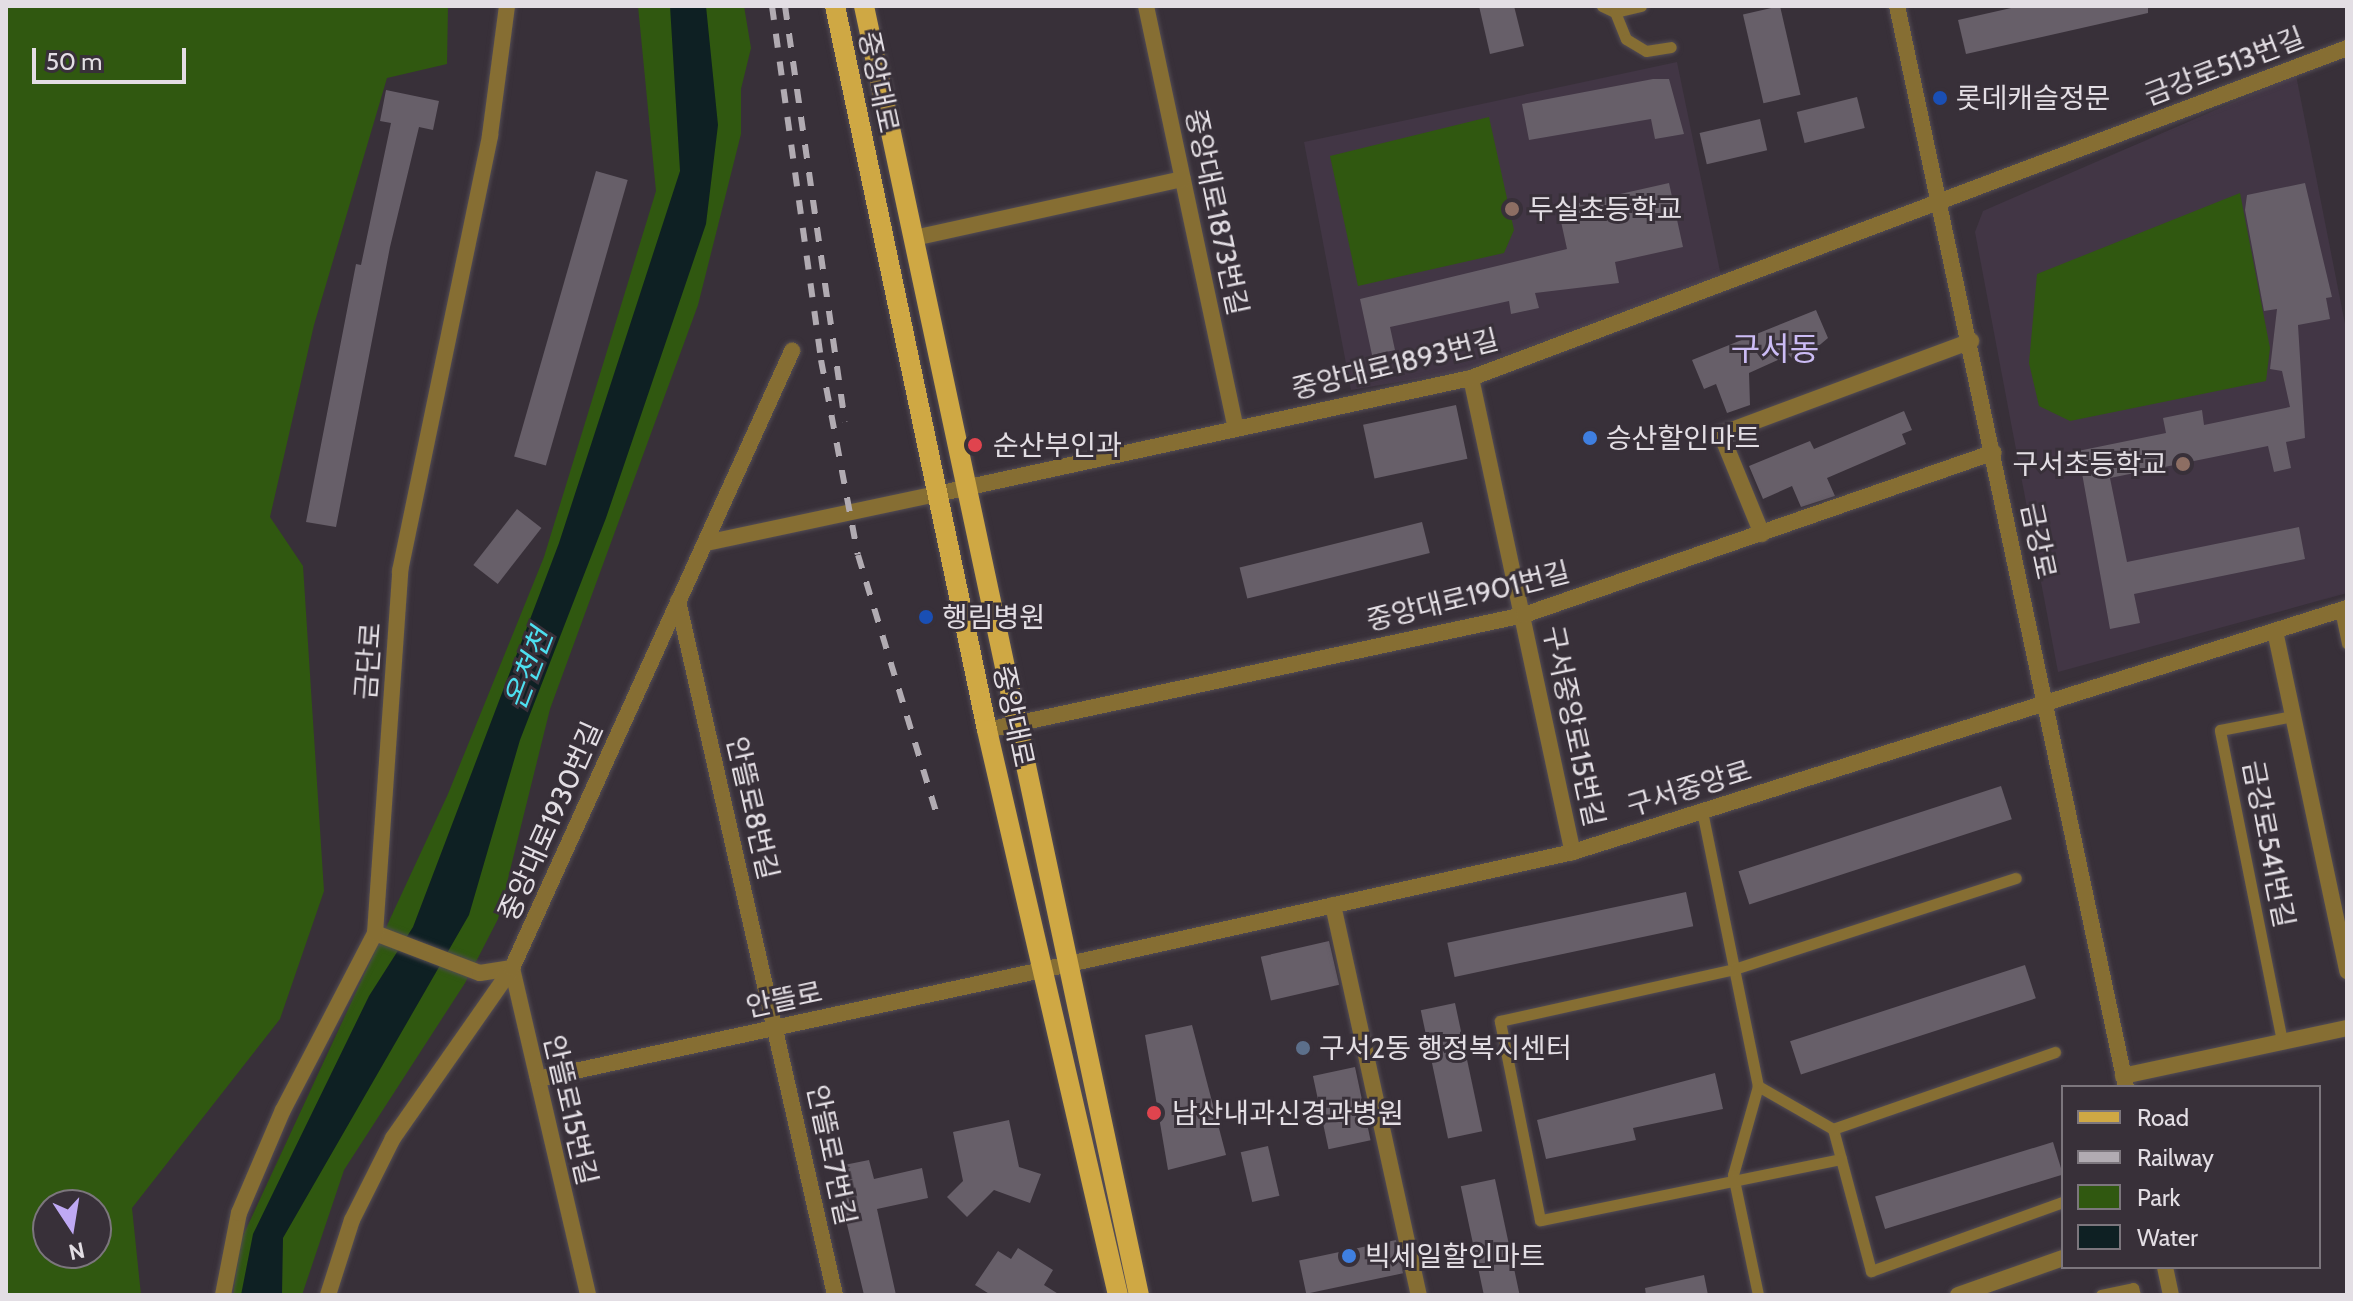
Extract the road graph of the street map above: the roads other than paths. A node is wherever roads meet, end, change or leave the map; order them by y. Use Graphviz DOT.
graph roads {
  1 [pos="507,6"];
  2 [pos="835,6"];
  3 [pos="864,6"];
  4 [pos="1146,6"];
  5 [pos="1602,6"];
  6 [pos="1641,6"];
  7 [pos="1897,6"];
  8 [pos="1615,12"];
  9 [pos="1671,47"];
  10 [pos="2347,48"];
  11 [pos="1183,179"];
  12 [pos="1941,205"];
  13 [pos="914,238"];
  14 [pos="1971,341"];
  15 [pos="792,351"];
  16 [pos="1471,378"];
  17 [pos="1236,429"];
  18 [pos="1994,452"];
  19 [pos="966,488"];
  20 [pos="937,494"];
  21 [pos="1762,534"];
  22 [pos="706,543"];
  23 [pos="678,601"];
  24 [pos="2343,609"];
  25 [pos="1524,615"];
  26 [pos="2275,631"];
  27 [pos="2347,643"];
  28 [pos="2047,703"];
  29 [pos="2293,716"];
  30 [pos="1014,724"];
  31 [pos="987,730"];
  32 [pos="1702,811"];
  33 [pos="1573,852"];
  34 [pos="2016,878"];
  35 [pos="1333,905"];
  36 [pos="375,933"];
  37 [pos="1066,964"];
  38 [pos="512,968"];
  39 [pos="1734,969"];
  40 [pos="1042,970"];
  41 [pos="2347,971"];
  42 [pos="778,1027"];
  43 [pos="2347,1028"];
  44 [pos="2282,1041"];
  45 [pos="2055,1052"];
  46 [pos="538,1079"];
  47 [pos="2125,1081"];
  48 [pos="1758,1086"];
  49 [pos="1833,1129"];
  50 [pos="1841,1159"];
  51 [pos="1734,1182"];
  52 [pos="2061,1203"];
  53 [pos="2061,1259"];
  54 [pos="2165,1269"];
  55 [pos="223,1295"];
  56 [pos="328,1295"];
  57 [pos="588,1295"];
  58 [pos="835,1295"];
  59 [pos="1118,1295"];
  60 [pos="1139,1295"];
  61 [pos="1419,1295"];
  62 [pos="1758,1295"];
  63 [pos="1958,1295"];
  64 [pos="2101,1295"];
  65 [pos="2135,1295"];
  66 [pos="2171,1295"];
  1 -- 36 [label="street, 금단로"];
  2 -- 20 [label="main road, 중앙대로"];
  3 -- 13 [label="main road, 중앙대로"];
  4 -- 11 [label="street, 중앙대로1873번길"];
  5 -- 8 [label="lane"];
  6 -- 8 [label="lane"];
  7 -- 12 [label="street, 금강로"];
  8 -- 9 [label="lane"];
  10 -- 12 [label="street, 금강로513번길"];
  11 -- 13 [label="street"];
  11 -- 17 [label="street, 중앙대로1873번길"];
  12 -- 14 [label="street, 금강로"];
  12 -- 16 [label="street, 중앙대로1893번길"];
  13 -- 19 [label="main road, 중앙대로"];
  14 -- 18 [label="street, 금강로"];
  14 -- 21 [label="street"];
  15 -- 22 [label="street, 중앙대로1930번길"];
  16 -- 17 [label="street, 중앙대로1893번길"];
  16 -- 25 [label="street, 구서중앙로15번길"];
  17 -- 19 [label="street, 중앙대로1893번길"];
  18 -- 21 [label="street, 중앙대로1901번길"];
  18 -- 28 [label="street, 금강로"];
  19 -- 20 [label="street, 중앙대로1893번길"];
  19 -- 30 [label="main road, 중앙대로"];
  20 -- 22 [label="street, 중앙대로1893번길"];
  20 -- 31 [label="main road, 중앙대로"];
  21 -- 25 [label="street, 중앙대로1901번길"];
  22 -- 23 [label="street, 중앙대로1930번길"];
  23 -- 38 [label="street, 중앙대로1930번길"];
  23 -- 42 [label="street, 안뜰로8번길"];
  24 -- 26 [label="street, 구서중앙로"];
  24 -- 27 [label="lane, 구서중앙로"];
  25 -- 30 [label="street, 중앙대로1901번길"];
  25 -- 33 [label="street, 구서중앙로15번길"];
  26 -- 28 [label="street, 구서중앙로"];
  26 -- 29 [label="street"];
  28 -- 32 [label="street, 구서중앙로"];
  28 -- 47 [label="street, 금강로"];
  29 -- 41 [label="street"];
  29 -- 44 [label="lane, 금강로541번길"];
  30 -- 31 [label="street, 중앙대로1901번길"];
  30 -- 37 [label="main road, 중앙대로"];
  31 -- 40 [label="main road, 중앙대로"];
  32 -- 33 [label="street, 구서중앙로"];
  32 -- 39 [label="lane"];
  33 -- 35 [label="street, 구서중앙로"];
  34 -- 39 [label="lane"];
  35 -- 37 [label="street, 구서중앙로"];
  35 -- 61 [label="street"];
  36 -- 38 [label="street"];
  36 -- 55 [label="street, 금단로"];
  37 -- 40 [label="street, 구서중앙로"];
  37 -- 60 [label="main road, 중앙대로"];
  38 -- 46 [label="street, 안뜰로15번길"];
  38 -- 56 [label="street, 중앙대로1930번길"];
  39 -- 48 [label="lane"];
  39 -- 51 [label="lane"];
  40 -- 42 [label="street, 안뜰로"];
  40 -- 59 [label="main road, 중앙대로"];
  42 -- 46 [label="street, 안뜰로"];
  42 -- 58 [label="street, 안뜰로7번길"];
  43 -- 44 [label="street"];
  44 -- 47 [label="street"];
  45 -- 49 [label="lane"];
  46 -- 57 [label="street, 안뜰로15번길"];
  48 -- 49 [label="lane"];
  48 -- 51 [label="lane"];
  49 -- 50 [label="lane"];
  50 -- 51 [label="lane"];
  50 -- 52 [label="lane"];
  51 -- 62 [label="lane"];
  53 -- 63 [label="street"];
  54 -- 66 [label="street"];
  64 -- 65 [label="lane"];
}
